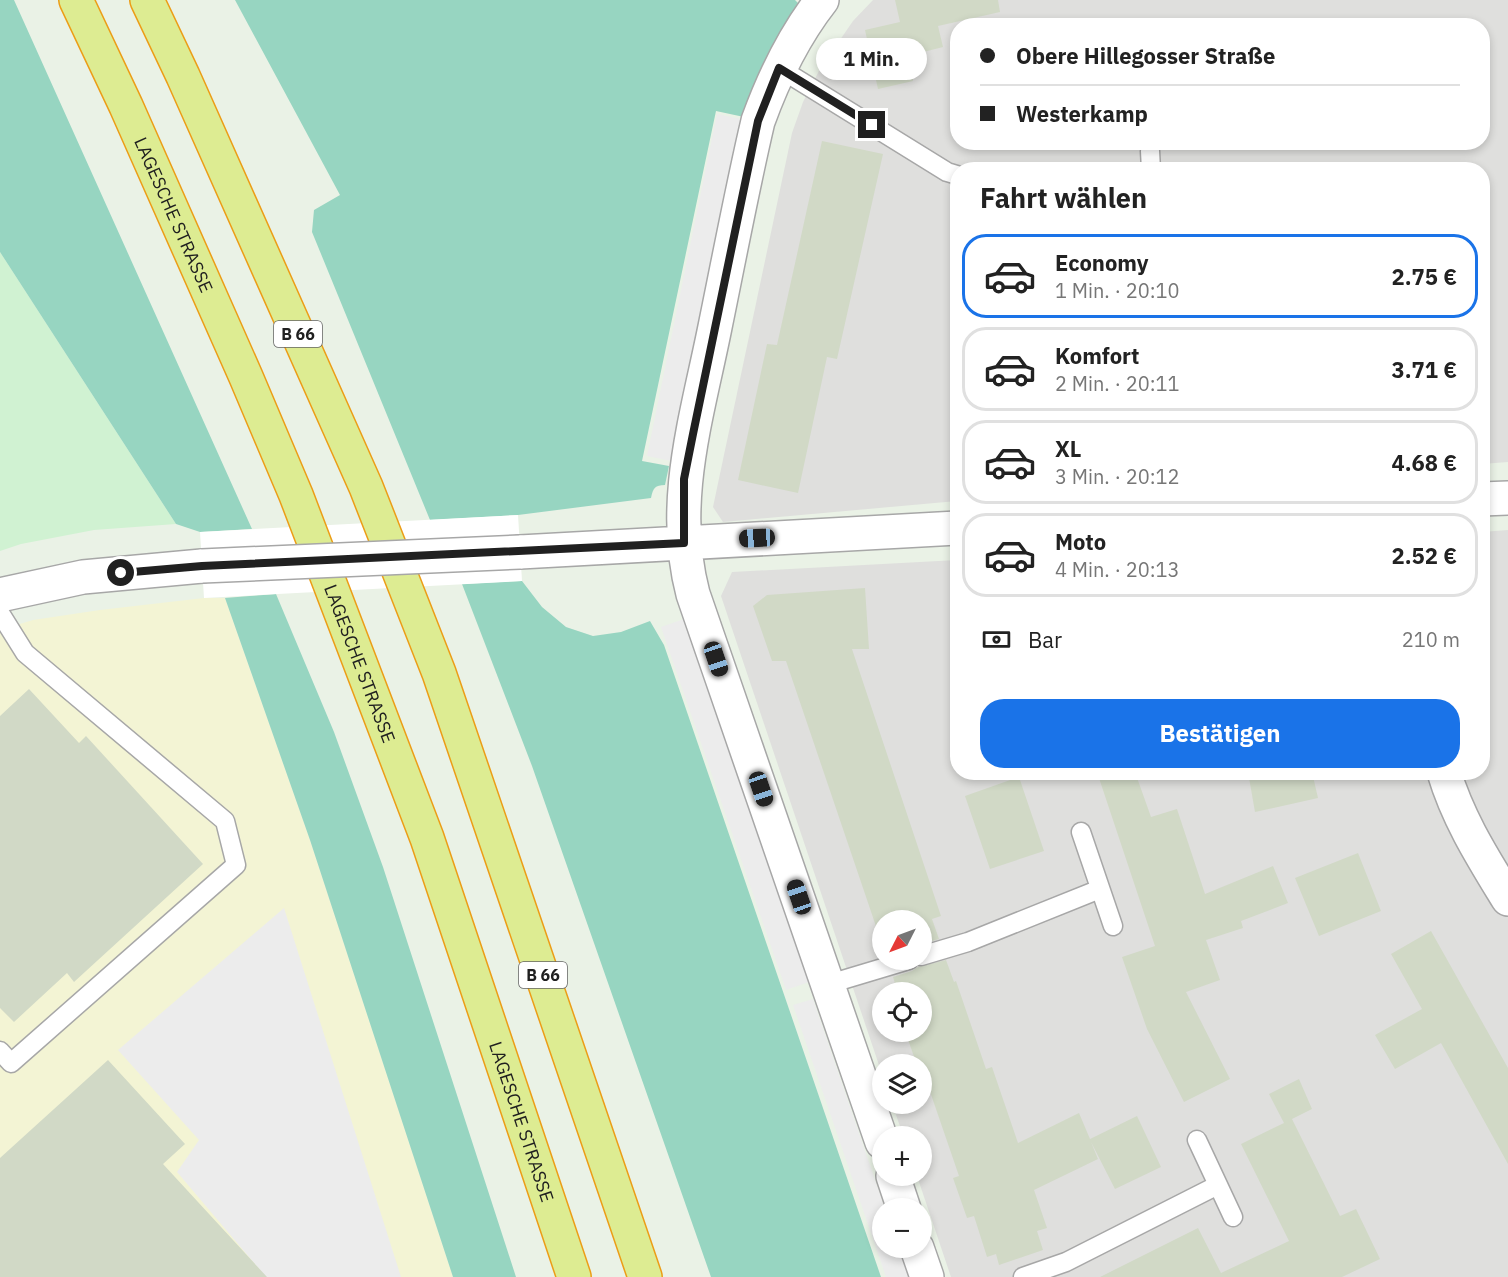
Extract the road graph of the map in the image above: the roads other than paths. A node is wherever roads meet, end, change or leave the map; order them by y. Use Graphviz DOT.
graph roads {
  1 [pos="76,0"];
  2 [pos="147,0"];
  3 [pos="822,0"];
  4 [pos="779,68"];
  5 [pos="950,173"];
  6 [pos="1508,498"];
  7 [pos="1490,499"];
  8 [pos="950,528"];
  9 [pos="684,543"];
  10 [pos="0,596"];
  11 [pos="0,613"];
  12 [pos="1445,780"];
  13 [pos="1081,832"];
  14 [pos="1100,889"];
  15 [pos="1508,899"];
  16 [pos="1113,926"];
  17 [pos="932,953"];
  18 [pos="876,970"];
  19 [pos="829,984"];
  20 [pos="0,1051"];
  21 [pos="877,1126"];
  22 [pos="1197,1140"];
  23 [pos="1218,1185"];
  24 [pos="1233,1217"];
  25 [pos="921,1258"];
  26 [pos="574,1277"];
  27 [pos="645,1277"];
  28 [pos="927,1277"];
  29 [pos="1023,1277"];
  1 -- 26 [label="highway, LAGESCHE STRASSE"];
  2 -- 27 [label="highway, B 66"];
  3 -- 4 [label="street"];
  4 -- 5 [label="lane"];
  4 -- 9 [label="street"];
  6 -- 7 [label="street"];
  8 -- 9 [label="street"];
  9 -- 10 [label="street, bridge"];
  9 -- 19 [label="street"];
  11 -- 20 [label="lane"];
  12 -- 15 [label="street"];
  13 -- 14 [label="lane"];
  14 -- 16 [label="lane"];
  14 -- 17 [label="lane"];
  18 -- 19 [label="lane"];
  19 -- 21 [label="street"];
  22 -- 23 [label="lane"];
  23 -- 24 [label="lane"];
  23 -- 29 [label="lane"];
  25 -- 28 [label="street"];
}
